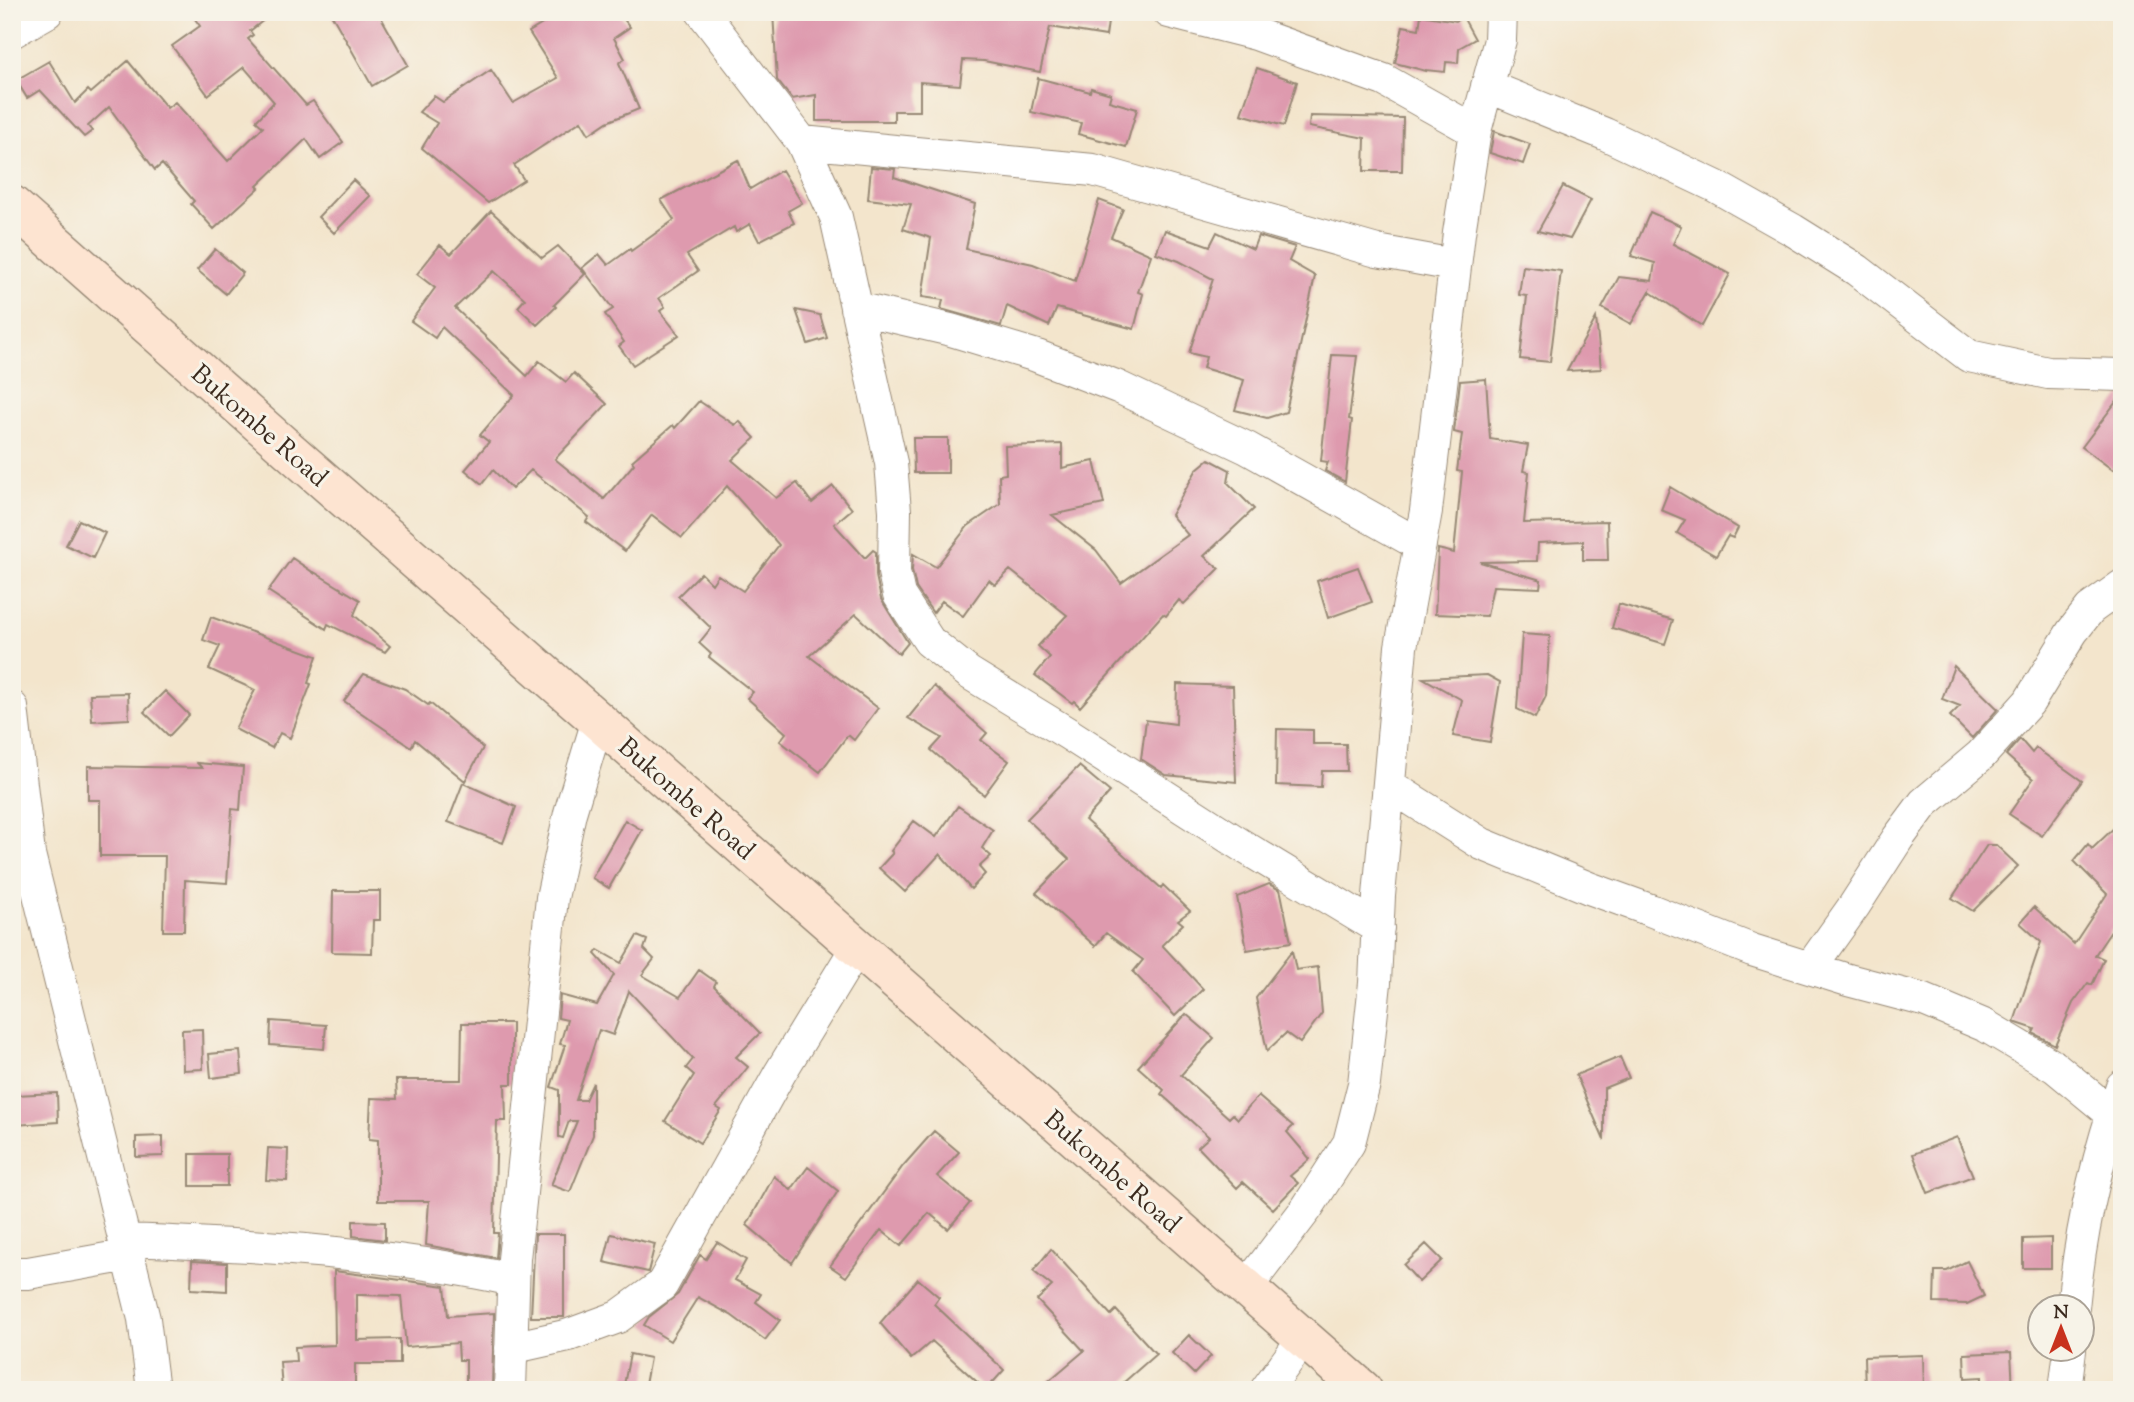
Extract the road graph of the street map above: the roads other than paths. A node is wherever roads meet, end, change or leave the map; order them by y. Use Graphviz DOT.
graph roads {
  1 [pos="47,12"];
  2 [pos="702,12"];
  3 [pos="1170,12"];
  4 [pos="1501,12"];
  5 [pos="12,32"];
  6 [pos="1487,86"];
  7 [pos="1475,131"];
  8 [pos="802,142"];
  9 [pos="12,205"];
  10 [pos="1454,265"];
  11 [pos="856,308"];
  12 [pos="2122,375"];
  13 [pos="1420,545"];
  14 [pos="2122,586"];
  15 [pos="12,706"];
  16 [pos="598,720"];
  17 [pos="14,742"];
  18 [pos="1389,785"];
  19 [pos="1378,928"];
  20 [pos="857,947"];
  21 [pos="1810,968"];
  22 [pos="2117,1100"];
  23 [pos="127,1248"];
  24 [pos="12,1273"];
  25 [pos="513,1280"];
  26 [pos="1246,1287"];
  27 [pos="2074,1294"];
  28 [pos="1304,1338"];
  29 [pos="511,1348"];
  30 [pos="2069,1364"];
  31 [pos="153,1390"];
  32 [pos="510,1390"];
  33 [pos="1266,1390"];
  34 [pos="1363,1390"];
  35 [pos="2066,1390"];
  1 -- 5 [label="street"];
  2 -- 8 [label="street"];
  3 -- 7 [label="street"];
  4 -- 6 [label="street"];
  6 -- 7 [label="street"];
  6 -- 12 [label="street"];
  7 -- 10 [label="street"];
  8 -- 10 [label="street"];
  8 -- 11 [label="street"];
  9 -- 16 [label="main road, Bukombe Road"];
  10 -- 13 [label="street"];
  11 -- 13 [label="street"];
  11 -- 19 [label="street"];
  13 -- 18 [label="street"];
  14 -- 21 [label="street"];
  15 -- 17 [label="street"];
  16 -- 20 [label="main road, Bukombe Road"];
  16 -- 25 [label="street"];
  17 -- 23 [label="street"];
  18 -- 19 [label="street"];
  18 -- 21 [label="street"];
  19 -- 26 [label="street"];
  20 -- 26 [label="main road, Bukombe Road"];
  20 -- 29 [label="street"];
  21 -- 22 [label="street"];
  22 -- 27 [label="street"];
  23 -- 24 [label="street"];
  23 -- 25 [label="street"];
  23 -- 31 [label="street"];
  25 -- 29 [label="street"];
  26 -- 28 [label="main road, Bukombe Road"];
  28 -- 33 [label="street"];
  28 -- 34 [label="main road, Bukombe Road"];
  29 -- 32 [label="street"];
  30 -- 35 [label="street"];
}
